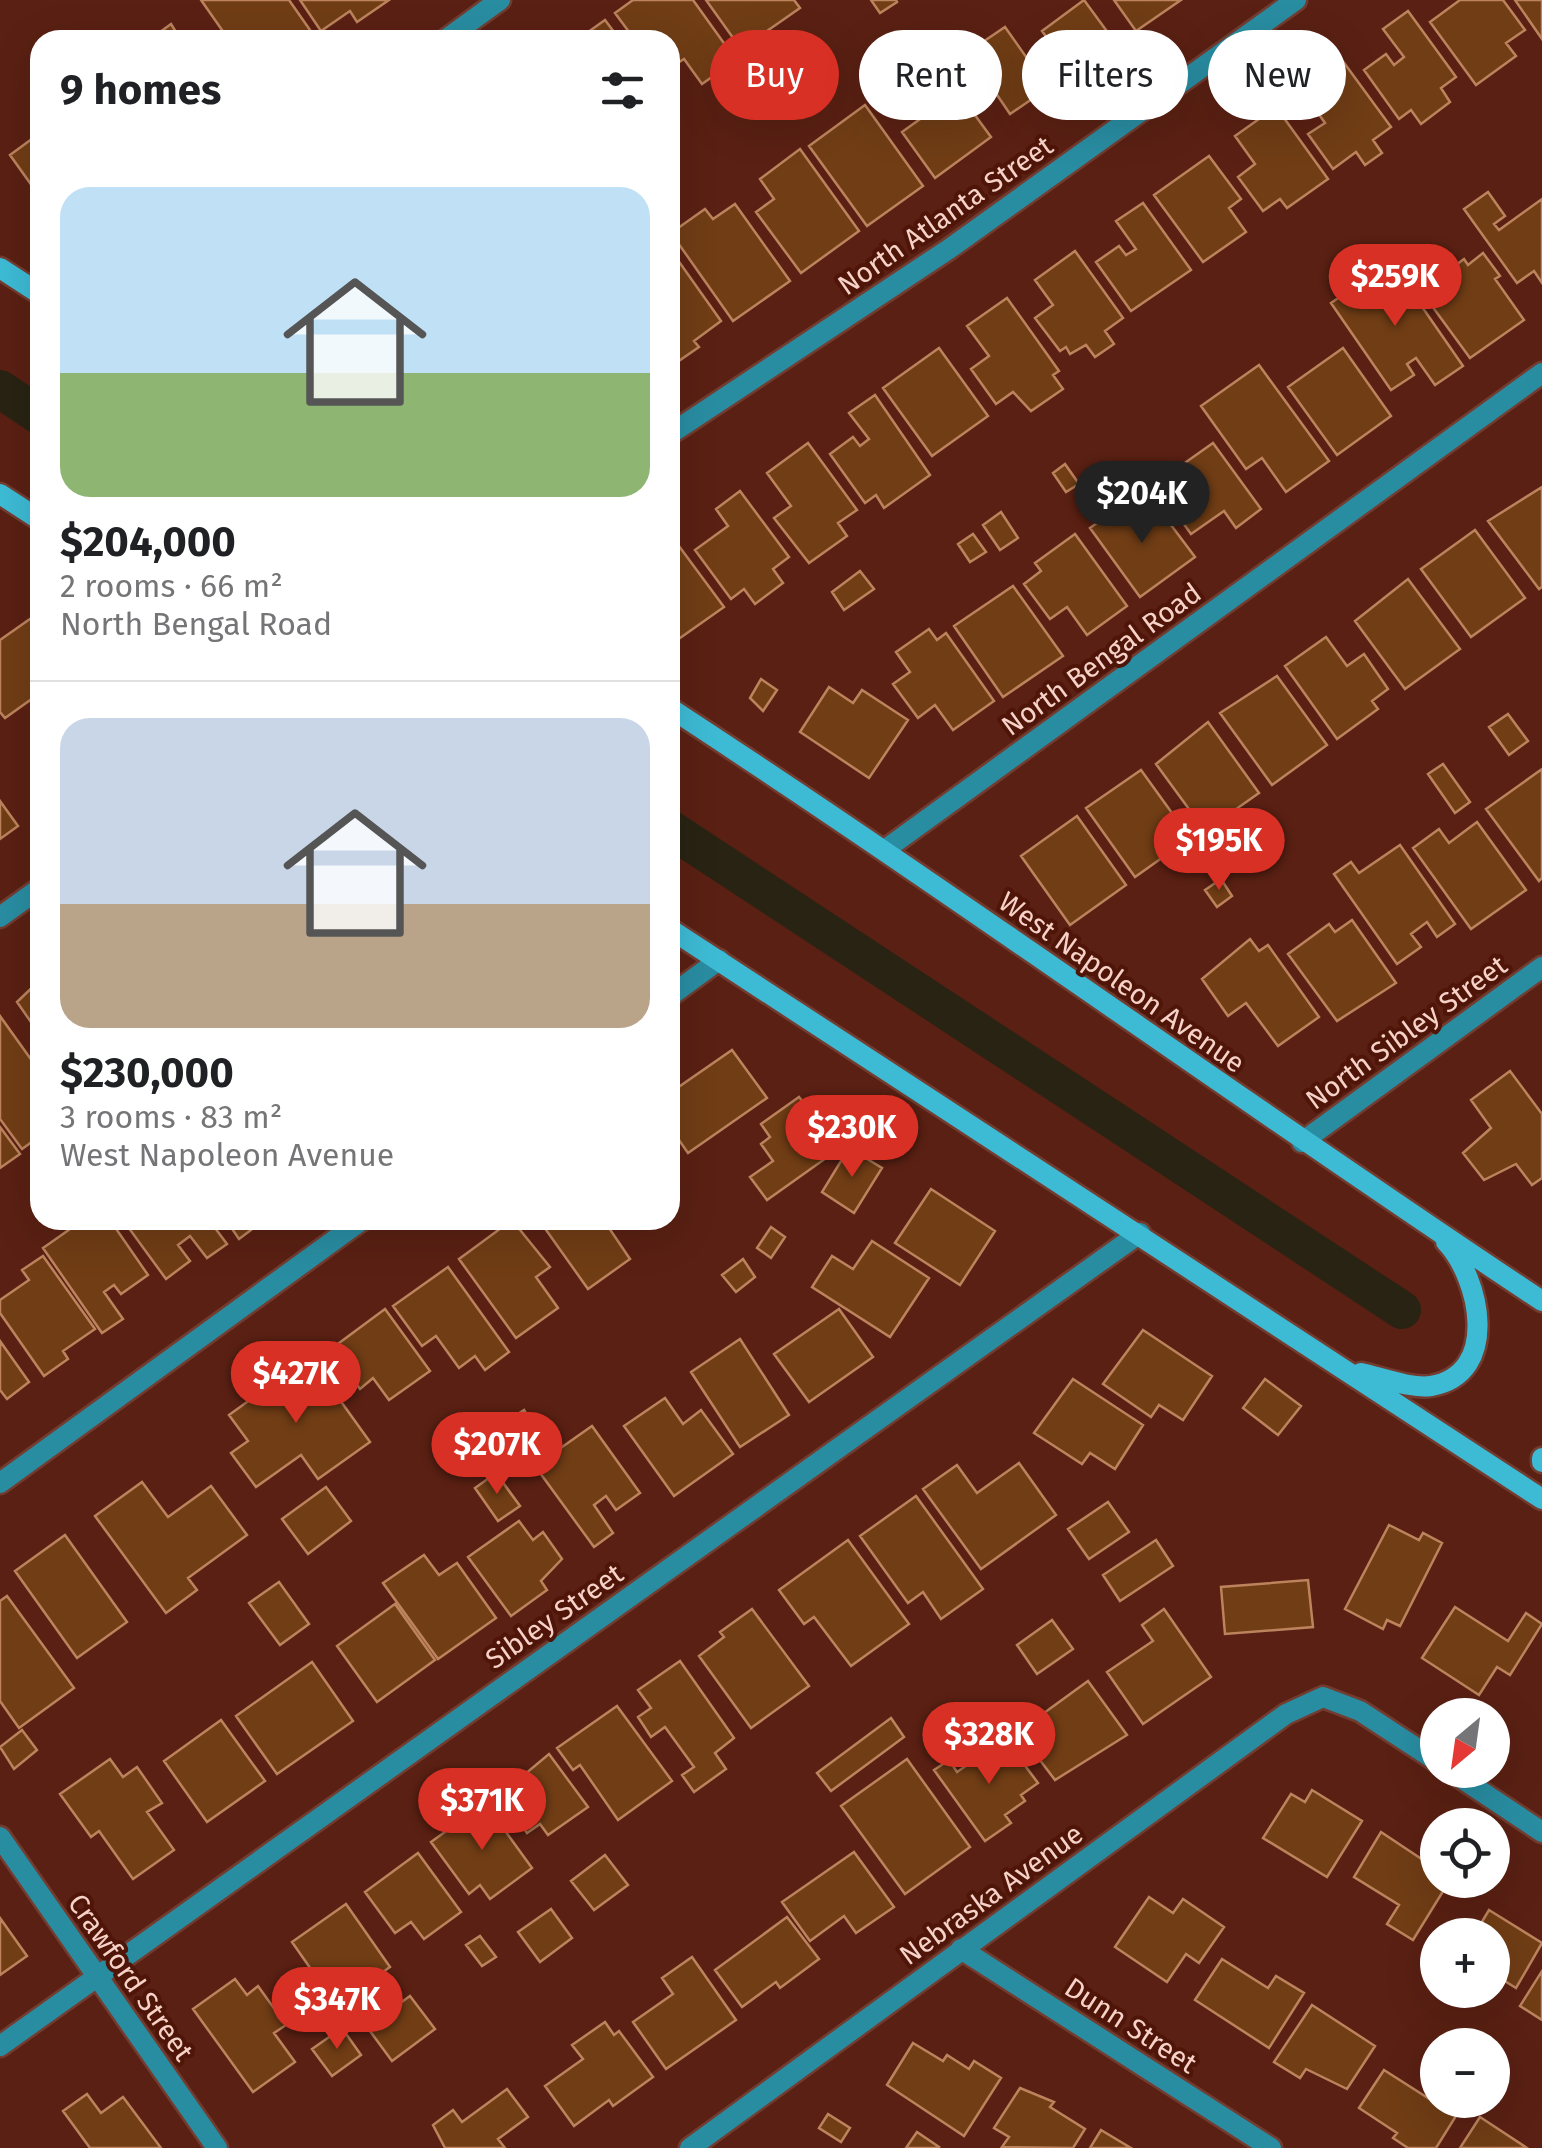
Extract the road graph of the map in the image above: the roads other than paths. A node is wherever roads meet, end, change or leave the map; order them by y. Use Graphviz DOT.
graph roads {
  1 [pos="500,0"];
  2 [pos="1296,0"];
  3 [pos="459,30"];
  4 [pos="0,268"];
  5 [pos="30,288"];
  6 [pos="1542,373"];
  7 [pos="680,427"];
  8 [pos="0,494"];
  9 [pos="30,514"];
  10 [pos="680,715"];
  11 [pos="886,849"];
  12 [pos="30,895"];
  13 [pos="0,917"];
  14 [pos="680,935"];
  15 [pos="719,960"];
  16 [pos="1542,967"];
  17 [pos="680,989"];
  18 [pos="1302,1142"];
  19 [pos="348,1230"];
  20 [pos="1434,1230"];
  21 [pos="1140,1233"];
  22 [pos="1542,1301"];
  23 [pos="1349,1371"];
  24 [pos="0,1484"];
  25 [pos="1542,1498"];
  26 [pos="1420,1750"];
  27 [pos="1476,1788"];
  28 [pos="1542,1832"];
  29 [pos="0,1837"];
  30 [pos="960,1949"];
  31 [pos="97,1975"];
  32 [pos="0,2046"];
  33 [pos="217,2148"];
  34 [pos="690,2148"];
  35 [pos="1272,2148"];
  1 -- 3 [label="street"];
  2 -- 7 [label="street, North Atlanta Street"];
  4 -- 5 [label="main road"];
  6 -- 11 [label="street, North Bengal Road"];
  8 -- 9 [label="main road"];
  10 -- 11 [label="main road, West Napoleon Avenue"];
  11 -- 18 [label="main road, West Napoleon Avenue"];
  12 -- 13 [label="street"];
  14 -- 15 [label="main road"];
  15 -- 17 [label="street"];
  15 -- 21 [label="main road"];
  16 -- 18 [label="street, North Sibley Street"];
  18 -- 20 [label="main road, West Napoleon Avenue"];
  19 -- 24 [label="street"];
  20 -- 22 [label="main road, West Napoleon Avenue"];
  20 -- 23 [label="main road"];
  21 -- 23 [label="main road"];
  21 -- 31 [label="street, Sibley Street"];
  23 -- 25 [label="main road"];
  26 -- 30 [label="street, Nebraska Avenue"];
  27 -- 28 [label="street"];
  29 -- 31 [label="street, Crawford Street"];
  30 -- 34 [label="street, Nebraska Avenue"];
  30 -- 35 [label="street, Dunn Street"];
  31 -- 32 [label="street, Sibley Street"];
  31 -- 33 [label="street, Crawford Street"];
}
